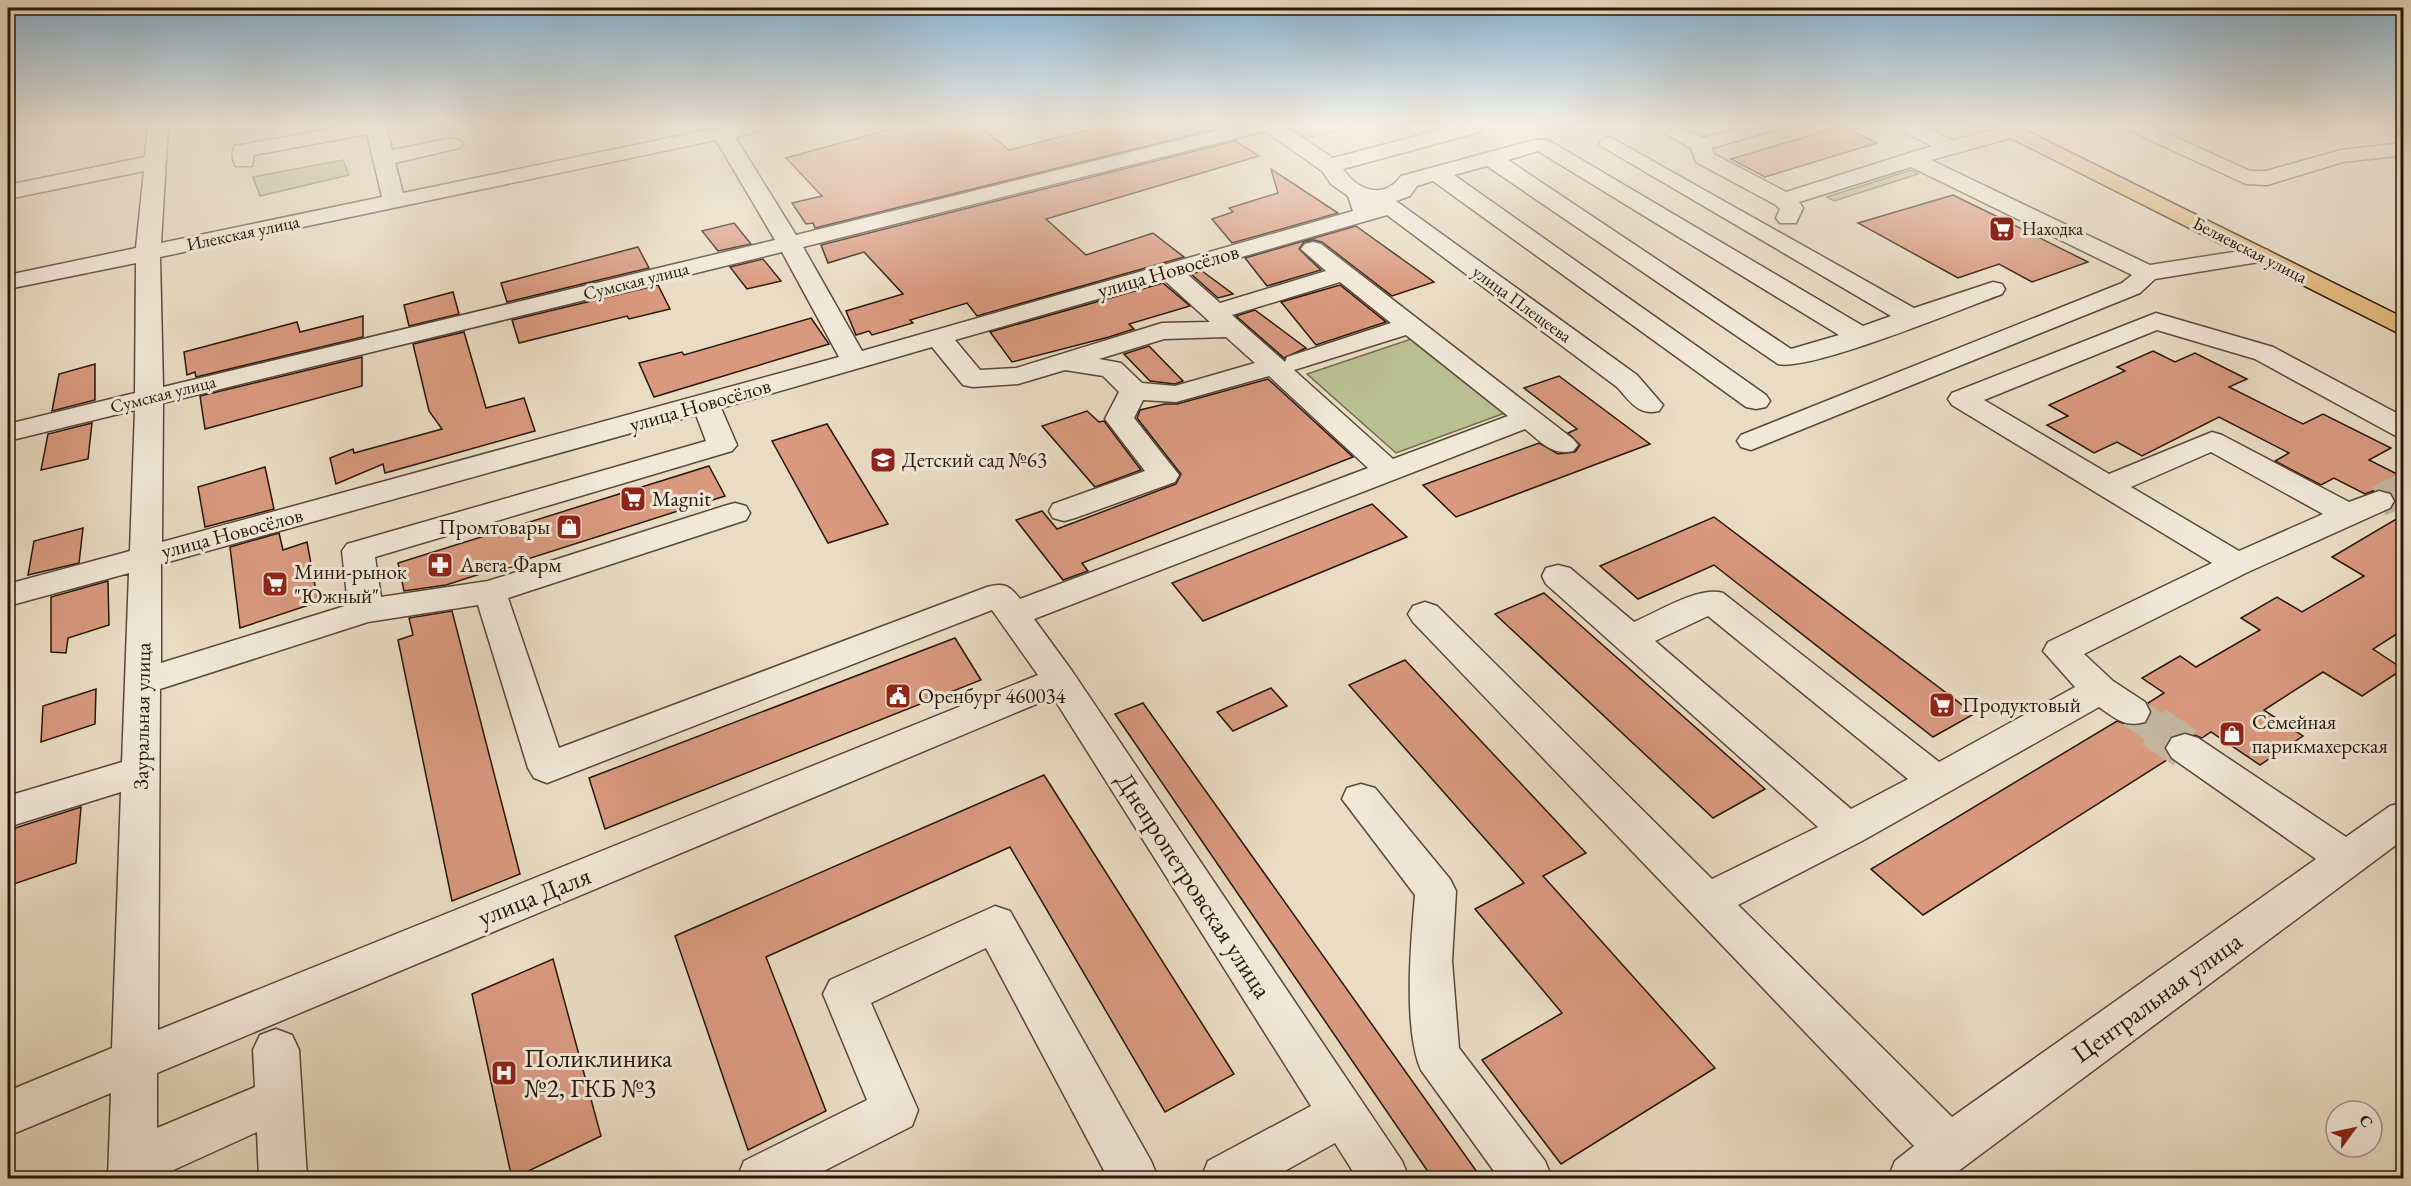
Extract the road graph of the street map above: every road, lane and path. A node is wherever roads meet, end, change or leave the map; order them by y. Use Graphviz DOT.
graph roads {
  1 [pos="65,180"];
  2 [pos="153,180"];
  3 [pos="388,180"];
  4 [pos="497,180"];
  5 [pos="751,180"];
  6 [pos="1039,180"];
  7 [pos="1342,180"];
  8 [pos="1411,180"];
  9 [pos="1448,180"];
  10 [pos="1523,180"];
  11 [pos="1601,180"];
  12 [pos="1674,180"];
  13 [pos="1747,180"];
  14 [pos="1845,180"];
  15 [pos="1956,180"];
  16 [pos="2111,180"];
  17 [pos="8,192"];
  18 [pos="1784,200"];
  19 [pos="394,202"];
  20 [pos="1375,203"];
  21 [pos="1757,229"];
  22 [pos="789,243"];
  23 [pos="1313,249"];
  24 [pos="148,253"];
  25 [pos="2259,255"];
  26 [pos="1169,271"];
  27 [pos="1344,273"];
  28 [pos="2148,273"];
  29 [pos="8,282"];
  30 [pos="1993,289"];
  31 [pos="1912,318"];
  32 [pos="1232,319"];
  33 [pos="1410,325"];
  34 [pos="2403,328"];
  35 [pos="1860,336"];
  36 [pos="938,338"];
  37 [pos="1787,358"];
  38 [pos="854,361"];
  39 [pos="1064,362"];
  40 [pos="1286,364"];
  41 [pos="1719,375"];
  42 [pos="1134,391"];
  43 [pos="149,397"];
  44 [pos="1756,401"];
  45 [pos="705,404"];
  46 [pos="1649,405"];
  47 [pos="1528,418"];
  48 [pos="2403,429"];
  49 [pos="8,432"];
  50 [pos="1751,441"];
  51 [pos="1563,445"];
  52 [pos="1389,471"];
  53 [pos="2108,486"];
  54 [pos="2379,501"];
  55 [pos="1064,511"];
  56 [pos="735,513"];
  57 [pos="2347,514"];
  58 [pos="145,556"];
  59 [pos="2237,564"];
  60 [pos="1558,576"];
  61 [pos="490,591"];
  62 [pos="8,595"];
  63 [pos="1006,604"];
  64 [pos="366,610"];
  65 [pos="1425,614"];
  66 [pos="1630,638"];
  67 [pos="1060,680"];
  68 [pos="143,681"];
  69 [pos="2100,690"];
  70 [pos="2132,712"];
  71 [pos="2185,748"];
  72 [pos="141,771"];
  73 [pos="1936,780"];
  74 [pos="1361,799"];
  75 [pos="8,811"];
  76 [pos="2403,817"];
  77 [pos="1848,830"];
  78 [pos="2347,859"];
  79 [pos="1708,901"];
  80 [pos="276,1050"];
  81 [pos="135,1060"];
  82 [pos="279,1099"];
  83 [pos="8,1113"];
  84 [pos="1342,1114"];
  85 [pos="1949,1148"];
  86 [pos="132,1171"];
  87 [pos="283,1179"];
  88 [pos="761,1179"];
  89 [pos="1134,1179"];
  90 [pos="1225,1179"];
  91 [pos="1385,1179"];
  92 [pos="1528,1179"];
  93 [pos="1912,1179"];
  1 -- 17 [label="street"];
  2 -- 24 [label="street, Зауральная улица"];
  3 -- 19 [label="street"];
  4 -- 19 [label="street, Илекская улица"];
  5 -- 22 [label="street"];
  6 -- 22 [label="street, Сумская улица"];
  7 -- 20 [label="street, улица Плещеева"];
  8 -- 20 [label="street, улица Новосёлов"];
  9 -- 41 [label="street"];
  10 -- 37 [label="street"];
  11 -- 35 [label="street, улица Новосёлов"];
  12 -- 21 [label="street"];
  13 -- 18 [label="street"];
  14 -- 18 [label="street"];
  15 -- 28 [label="street"];
  16 -- 25 [label="main road, Беляевская улица"];
  18 -- 21 [label="street"];
  19 -- 24 [label="street, Илекская улица"];
  20 -- 26 [label="street, улица Новосёлов"];
  20 -- 46 [label="street, улица Плещеева"];
  21 -- 31 [label="street"];
  22 -- 38 [label="street"];
  22 -- 43 [label="street, Сумская улица"];
  23 -- 27 [label="street"];
  24 -- 29 [label="street, Илекская улица"];
  24 -- 43 [label="street, Зауральная улица"];
  25 -- 28 [label="street"];
  25 -- 34 [label="main road, Беляевская улица"];
  26 -- 32 [label="street"];
  26 -- 36 [label="street, улица Новосёлов"];
  27 -- 32 [label="street"];
  27 -- 33 [label="street"];
  28 -- 50 [label="street"];
  30 -- 31 [label="street"];
  31 -- 35 [label="street"];
  32 -- 39 [label="street"];
  32 -- 40 [label="street"];
  33 -- 40 [label="street"];
  33 -- 47 [label="street"];
  35 -- 37 [label="street"];
  36 -- 38 [label="street, улица Новосёлов"];
  36 -- 39 [label="street"];
  37 -- 41 [label="street"];
  38 -- 45 [label="street, улица Новосёлов"];
  39 -- 42 [label="street"];
  40 -- 42 [label="street"];
  40 -- 52 [label="street"];
  41 -- 44 [label="street"];
  42 -- 55 [label="street"];
  43 -- 49 [label="street, Сумская улица"];
  43 -- 58 [label="street, Зауральная улица"];
  45 -- 58 [label="street, улица Новосёлов"];
  45 -- 64 [label="street"];
  47 -- 51 [label="street"];
  47 -- 52 [label="street"];
  48 -- 53 [label="street"];
  52 -- 63 [label="street"];
  53 -- 57 [label="street"];
  53 -- 59 [label="street"];
  54 -- 57 [label="street"];
  56 -- 61 [label="street"];
  57 -- 59 [label="street"];
  58 -- 62 [label="street, улица Новосёлов"];
  58 -- 68 [label="street, Зауральная улица"];
  59 -- 69 [label="street"];
  60 -- 66 [label="street"];
  61 -- 63 [label="street"];
  61 -- 64 [label="street"];
  63 -- 67 [label="street, Днепропетровская улица"];
  64 -- 68 [label="street"];
  65 -- 79 [label="street"];
  66 -- 73 [label="street"];
  66 -- 77 [label="street"];
  67 -- 81 [label="street, улица Даля"];
  67 -- 84 [label="street, Днепропетровская улица"];
  68 -- 72 [label="street, Зауральная улица"];
  69 -- 70 [label="street"];
  69 -- 73 [label="street"];
  71 -- 78 [label="street"];
  72 -- 75 [label="street"];
  72 -- 81 [label="street, Зауральная улица"];
  73 -- 77 [label="street"];
  74 -- 92 [label="street"];
  76 -- 78 [label="street, Центральная улица"];
  77 -- 79 [label="street"];
  78 -- 85 [label="street, Центральная улица"];
  79 -- 85 [label="street"];
  80 -- 82 [label="street"];
  81 -- 83 [label="street, улица Даля"];
  81 -- 86 [label="street, Зауральная улица"];
  82 -- 86 [label="street"];
  82 -- 87 [label="street"];
  84 -- 90 [label="street"];
  84 -- 91 [label="street, Днепропетровская улица"];
  85 -- 93 [label="street, Центральная улица"];
  88 -- 89 [label="street"];
}
